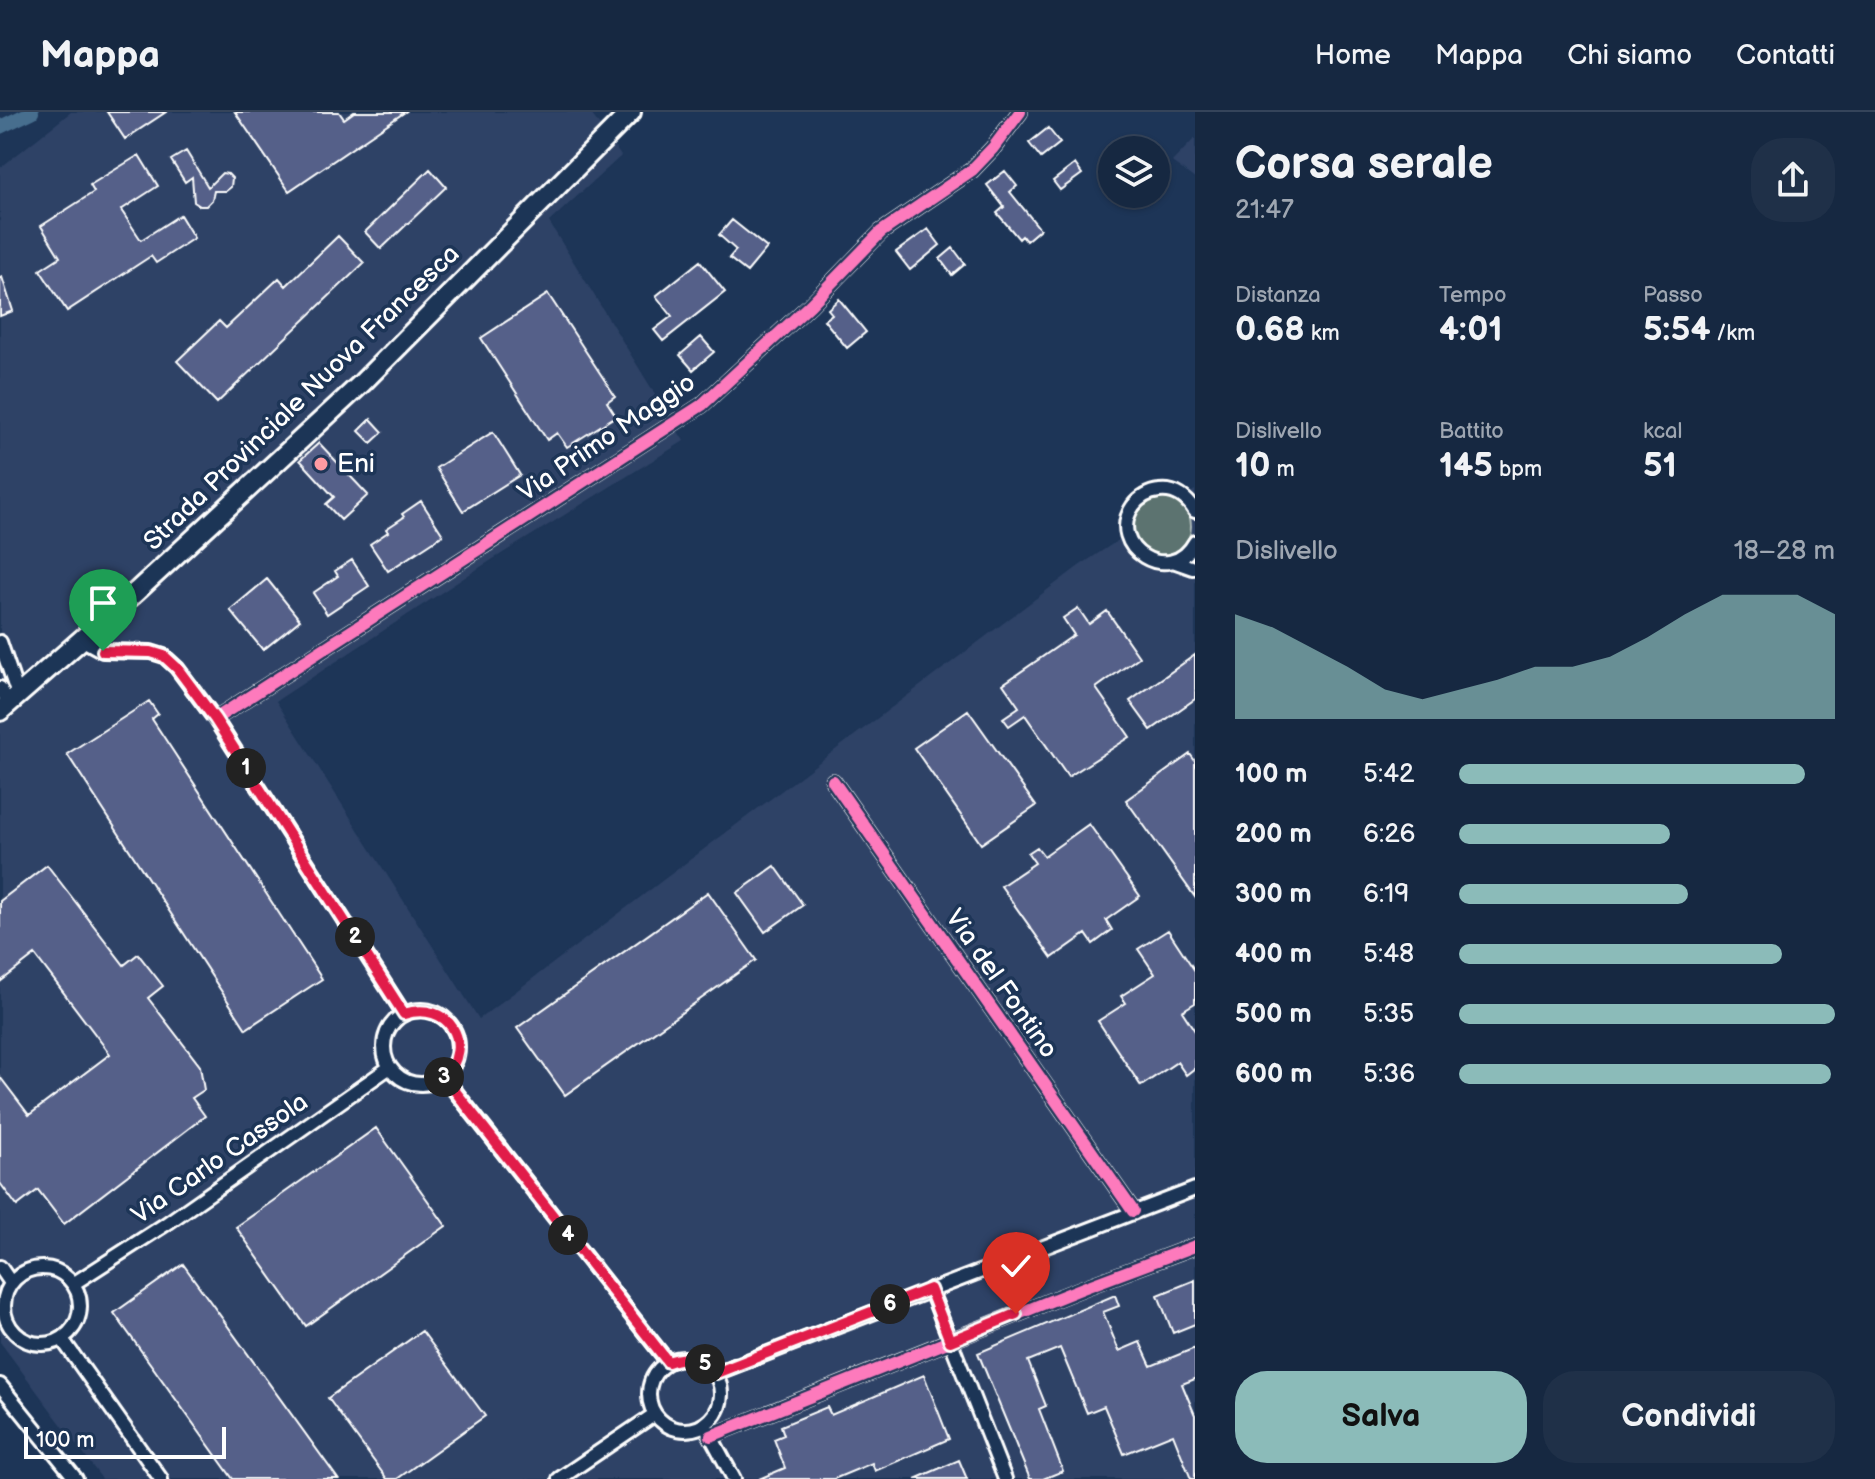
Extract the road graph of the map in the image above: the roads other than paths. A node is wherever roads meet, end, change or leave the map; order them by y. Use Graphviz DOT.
graph roads {
  1 [pos="631,112"];
  2 [pos="1020,112"];
  3 [pos="1195,511"];
  4 [pos="1194,545"];
  5 [pos="1173,561"];
  6 [pos="1194,569"];
  7 [pos="83,640"];
  8 [pos="0,642"];
  9 [pos="7,699"];
  10 [pos="215,719"];
  11 [pos="833,781"];
  12 [pos="404,1014"];
  13 [pos="390,1067"];
  14 [pos="444,1077"];
  15 [pos="1195,1189"];
  16 [pos="1133,1211"];
  17 [pos="1195,1246"];
  18 [pos="0,1267"];
  19 [pos="11,1283"];
  20 [pos="73,1284"];
  21 [pos="930,1289"];
  22 [pos="62,1339"];
  23 [pos="950,1341"];
  24 [pos="668,1362"];
  25 [pos="716,1373"];
  26 [pos="0,1385"];
  27 [pos="655,1414"];
  28 [pos="708,1430"];
  29 [pos="76,1479"];
  30 [pos="161,1479"];
  31 [pos="559,1479"];
  32 [pos="734,1479"];
  33 [pos="1005,1479"];
  1 -- 7 [label="main road, Strada Provinciale Nuova Francesca"];
  2 -- 10 [label="street, Via Primo Maggio"];
  3 -- 5 [label="street"];
  4 -- 5 [label="street"];
  4 -- 6 [label="street"];
  5 -- 6 [label="street"];
  7 -- 9 [label="main road, Strada Provinciale Nuova Francesca"];
  7 -- 10 [label="street"];
  8 -- 9 [label="street"];
  10 -- 12 [label="street"];
  11 -- 16 [label="street, Via del Fontino"];
  12 -- 13 [label="street"];
  12 -- 14 [label="street"];
  13 -- 14 [label="street"];
  13 -- 20 [label="street, Via Carlo Cassola"];
  14 -- 24 [label="street"];
  15 -- 16 [label="street"];
  16 -- 21 [label="street"];
  17 -- 23 [label="street"];
  18 -- 19 [label="street"];
  19 -- 20 [label="street"];
  19 -- 22 [label="street"];
  20 -- 22 [label="street"];
  21 -- 23 [label="street"];
  21 -- 25 [label="street"];
  22 -- 30 [label="street"];
  23 -- 28 [label="street"];
  23 -- 33 [label="street"];
  24 -- 25 [label="street"];
  24 -- 27 [label="street"];
  25 -- 28 [label="street"];
  26 -- 29 [label="street"];
  27 -- 28 [label="street"];
  27 -- 31 [label="street"];
  28 -- 32 [label="street"];
}
